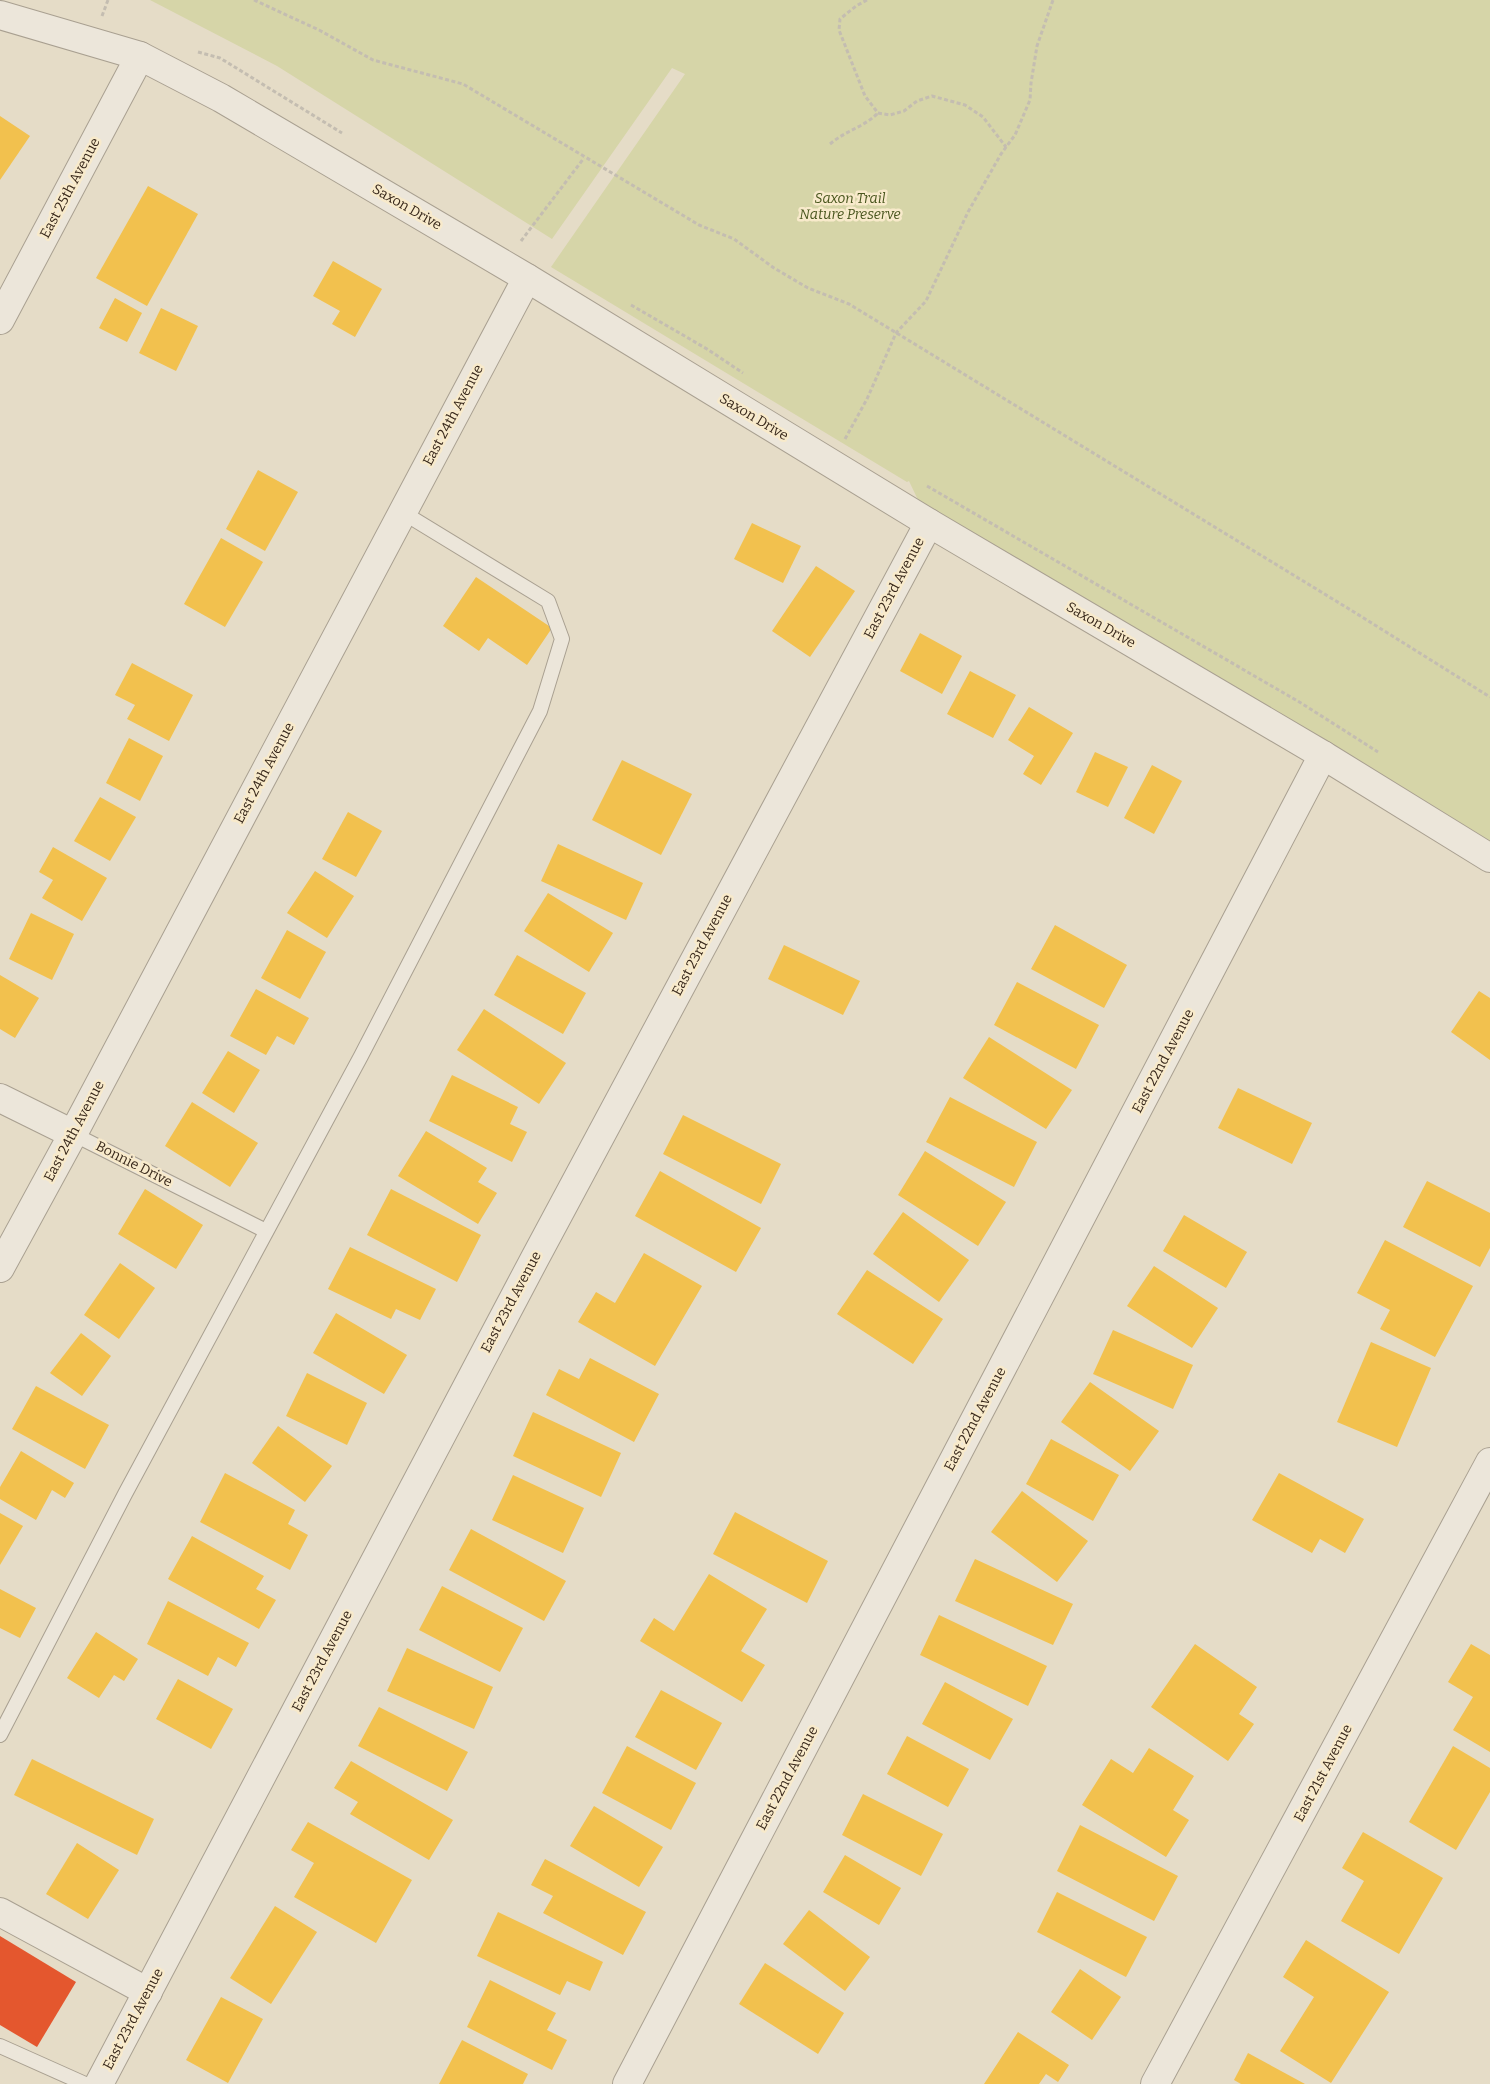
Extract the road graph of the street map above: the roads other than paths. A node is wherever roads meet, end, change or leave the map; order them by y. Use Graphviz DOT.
graph roads {
  1 [pos="0,15"];
  2 [pos="140,56"];
  3 [pos="526,278"];
  4 [pos="0,320"];
  5 [pos="402,512"];
  6 [pos="929,524"];
  7 [pos="1323,755"];
  8 [pos="1490,858"];
  9 [pos="0,1098"];
  10 [pos="74,1134"];
  11 [pos="266,1231"];
  12 [pos="0,1268"];
  13 [pos="1490,1462"];
  14 [pos="0,1735"];
  15 [pos="0,1912"];
  16 [pos="148,1992"];
  17 [pos="0,2046"];
  18 [pos="85,2084"];
  19 [pos="99,2084"];
  20 [pos="627,2084"];
  21 [pos="1155,2084"];
  1 -- 2 [label="street, Saxon Drive"];
  2 -- 3 [label="street, Saxon Drive"];
  2 -- 4 [label="street, East 25th Avenue"];
  3 -- 5 [label="street, East 24th Avenue"];
  3 -- 6 [label="street, Saxon Drive"];
  5 -- 10 [label="street, East 24th Avenue"];
  5 -- 11 [label="lane"];
  6 -- 7 [label="street, Saxon Drive"];
  6 -- 16 [label="street, East 23rd Avenue"];
  7 -- 8 [label="street, Saxon Drive"];
  7 -- 20 [label="street, East 22nd Avenue"];
  9 -- 10 [label="street, Bonnie Drive"];
  10 -- 11 [label="lane, Bonnie Drive"];
  10 -- 12 [label="street, East 24th Avenue"];
  11 -- 14 [label="lane"];
  13 -- 21 [label="street, East 21st Avenue"];
  15 -- 16 [label="street"];
  16 -- 19 [label="street, East 23rd Avenue"];
  17 -- 18 [label="lane"];
}
